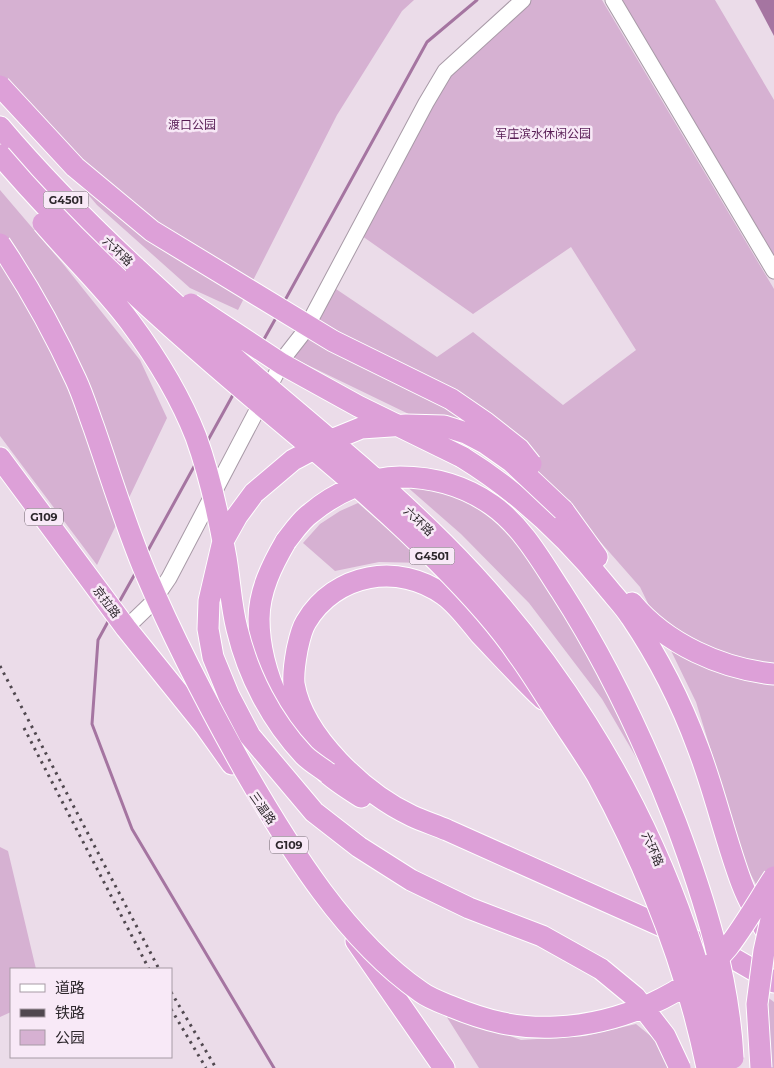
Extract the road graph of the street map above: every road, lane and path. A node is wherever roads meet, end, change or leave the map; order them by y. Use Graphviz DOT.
graph roads {
  1 [pos="524,0"];
  2 [pos="613,0"];
  3 [pos="0,86"];
  4 [pos="0,127"];
  5 [pos="0,155"];
  6 [pos="0,170"];
  7 [pos="0,244"];
  8 [pos="136,268"];
  9 [pos="774,271"];
  10 [pos="0,458"];
  11 [pos="563,510"];
  12 [pos="126,628"];
  13 [pos="774,674"];
  14 [pos="554,710"];
  15 [pos="328,773"];
  16 [pos="370,797"];
  17 [pos="774,876"];
  18 [pos="774,906"];
  19 [pos="774,944"];
  20 [pos="774,982"];
  21 [pos="774,994"];
  22 [pos="444,1068"];
  23 [pos="680,1068"];
  24 [pos="707,1068"];
  25 [pos="724,1068"];
  26 [pos="734,1068"];
  27 [pos="761,1068"];
  1 -- 12 [label="street"];
  2 -- 9 [label="street"];
  3 -- 11 [label="highway, bridge"];
  4 -- 8 [label="highway, 六环路 / G4501"];
  5 -- 14 [label="highway, 六环路 / G4501, bridge"];
  6 -- 15 [label="highway, bridge"];
  7 -- 17 [label="highway, bridge"];
  8 -- 19 [label="highway, bridge"];
  8 -- 25 [label="highway, 六环路 / G4501, bridge"];
  10 -- 12 [label="highway, 京拉路 / G109"];
  11 -- 13 [label="highway"];
  11 -- 23 [label="highway, bridge"];
  12 -- 22 [label="highway, 三温路 / G109"];
  14 -- 16 [label="highway, bridge"];
  14 -- 24 [label="highway, 六环路 / G4501, bridge"];
  15 -- 16 [label="highway"];
  15 -- 26 [label="highway, bridge"];
  16 -- 20 [label="highway"];
  16 -- 21 [label="highway"];
  18 -- 27 [label="highway, bridge"];
}
